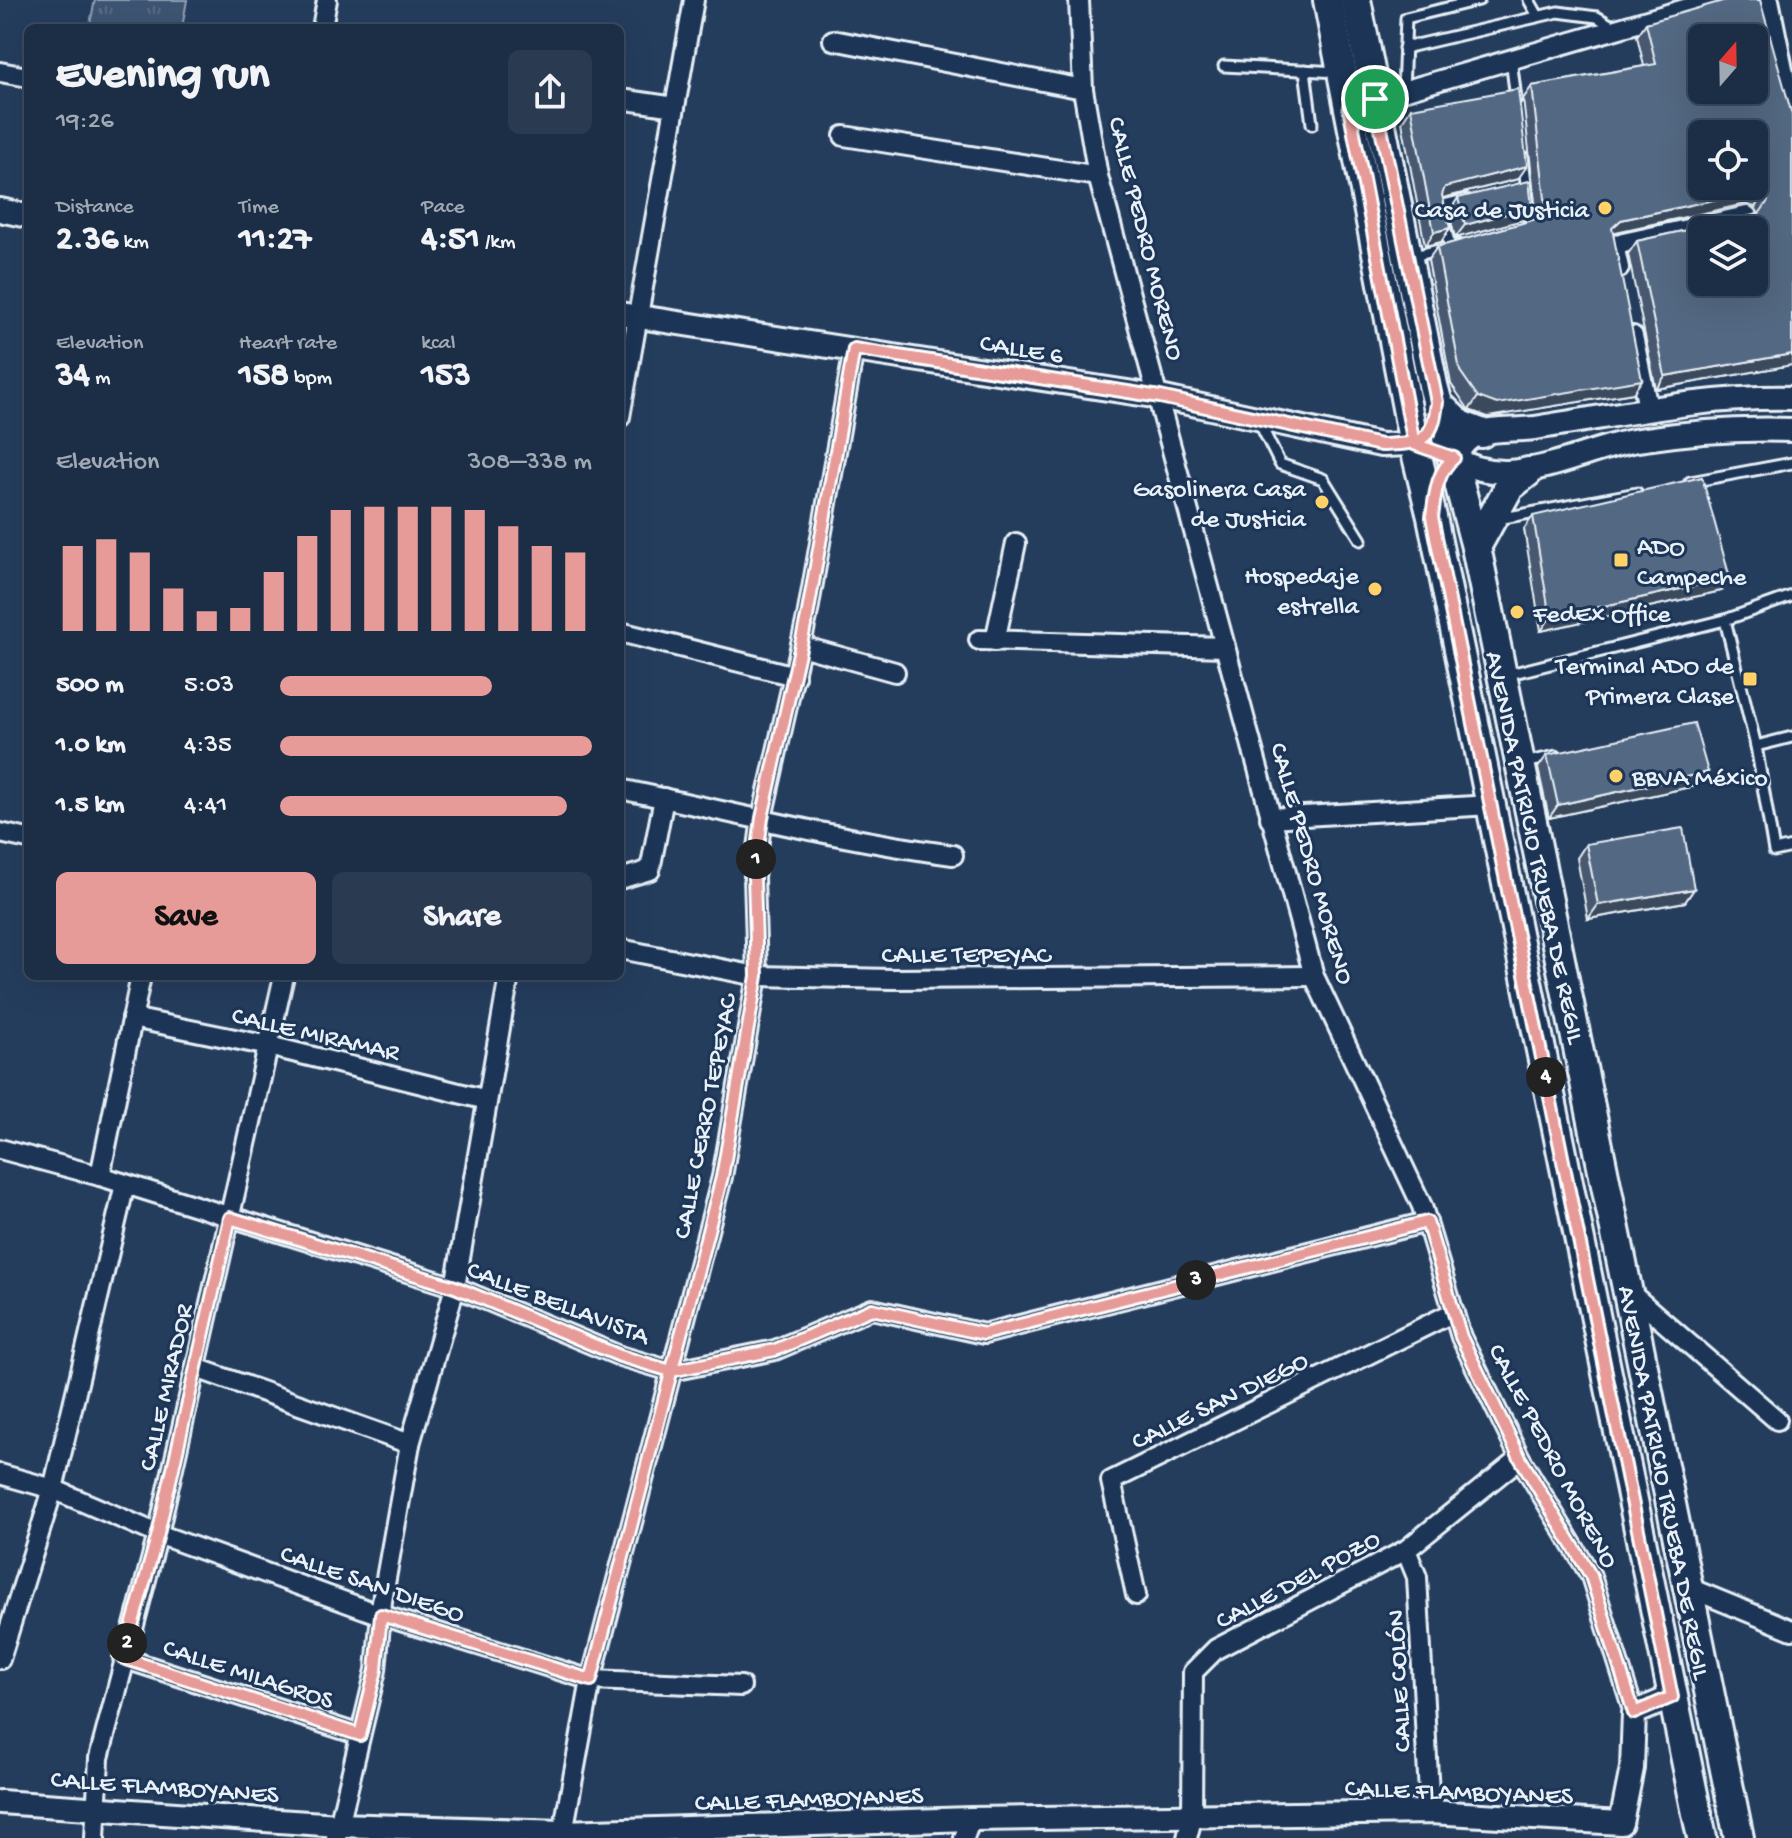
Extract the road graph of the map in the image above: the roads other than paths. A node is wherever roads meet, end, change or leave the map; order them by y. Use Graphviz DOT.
graph roads {
  1 [pos="327,0"];
  2 [pos="694,0"];
  3 [pos="1079,0"];
  4 [pos="1328,0"];
  5 [pos="1356,0"];
  6 [pos="1479,0"];
  7 [pos="1529,0"];
  8 [pos="1716,0"];
  9 [pos="1769,0"];
  10 [pos="1538,16"];
  11 [pos="323,24"];
  12 [pos="1617,29"];
  13 [pos="833,40"];
  14 [pos="1404,48"];
  15 [pos="1511,59"];
  16 [pos="1224,66"];
  17 [pos="1305,70"];
  18 [pos="0,72"];
  19 [pos="1342,72"];
  20 [pos="24,76"];
  21 [pos="1789,80"];
  22 [pos="1083,89"];
  23 [pos="1403,91"];
  24 [pos="624,100"];
  25 [pos="1362,103"];
  26 [pos="675,107"];
  27 [pos="1517,107"];
  28 [pos="1792,113"];
  29 [pos="1312,124"];
  30 [pos="844,136"];
  31 [pos="1521,138"];
  32 [pos="1098,176"];
  33 [pos="1527,185"];
  34 [pos="1512,189"];
  35 [pos="1483,196"];
  36 [pos="0,210"];
  37 [pos="24,215"];
  38 [pos="1518,229"];
  39 [pos="1688,229"];
  40 [pos="1477,240"];
  41 [pos="1450,247"];
  42 [pos="1407,257"];
  43 [pos="1623,290"];
  44 [pos="630,316"];
  45 [pos="1629,319"];
  46 [pos="854,349"];
  47 [pos="624,377"];
  48 [pos="1160,397"];
  49 [pos="1792,398"];
  50 [pos="1437,402"];
  51 [pos="1648,408"];
  52 [pos="1625,411"];
  53 [pos="1258,419"];
  54 [pos="1792,430"];
  55 [pos="1481,433"];
  56 [pos="1632,441"];
  57 [pos="1414,444"];
  58 [pos="1454,458"];
  59 [pos="1792,463"];
  60 [pos="1528,472"];
  61 [pos="1671,486"];
  62 [pos="1641,492"];
  63 [pos="1432,517"];
  64 [pos="1491,520"];
  65 [pos="1361,540"];
  66 [pos="1016,543"];
  67 [pos="1476,547"];
  68 [pos="1792,596"];
  69 [pos="1725,620"];
  70 [pos="624,633"];
  71 [pos="801,646"];
  72 [pos="1225,647"];
  73 [pos="895,672"];
  74 [pos="795,676"];
  75 [pos="1502,676"];
  76 [pos="1792,737"];
  77 [pos="1756,746"];
  78 [pos="1563,754"];
  79 [pos="1520,763"];
  80 [pos="624,790"];
  81 [pos="664,798"];
  82 [pos="1491,805"];
  83 [pos="762,818"];
  84 [pos="1270,818"];
  85 [pos="0,833"];
  86 [pos="24,838"];
  87 [pos="1792,847"];
  88 [pos="953,855"];
  89 [pos="624,878"];
  90 [pos="624,950"];
  91 [pos="757,976"];
  92 [pos="1314,976"];
  93 [pos="140,980"];
  94 [pos="283,980"];
  95 [pos="508,980"];
  96 [pos="132,1018"];
  97 [pos="269,1046"];
  98 [pos="487,1100"];
  99 [pos="0,1149"];
  100 [pos="100,1176"];
  101 [pos="125,1184"];
  102 [pos="230,1218"];
  103 [pos="1427,1222"];
  104 [pos="455,1287"];
  105 [pos="1627,1290"];
  106 [pos="1454,1312"];
  107 [pos="196,1368"];
  108 [pos="671,1371"];
  109 [pos="1777,1420"];
  110 [pos="410,1444"];
  111 [pos="1520,1458"];
  112 [pos="0,1474"];
  113 [pos="53,1489"];
  114 [pos="158,1534"];
  115 [pos="1406,1550"];
  116 [pos="1687,1587"];
  117 [pos="1136,1595"];
  118 [pos="381,1615"];
  119 [pos="1792,1630"];
  120 [pos="123,1658"];
  121 [pos="0,1659"];
  122 [pos="591,1680"];
  123 [pos="741,1686"];
  124 [pos="1672,1697"];
  125 [pos="1634,1713"];
  126 [pos="360,1735"];
  127 [pos="0,1802"];
  128 [pos="96,1809"];
  129 [pos="1430,1812"];
  130 [pos="968,1828"];
  131 [pos="1190,1828"];
  132 [pos="1620,1831"];
  133 [pos="337,1832"];
  134 [pos="766,1833"];
  135 [pos="1744,1834"];
  136 [pos="563,1835"];
  137 [pos="95,1838"];
  138 [pos="1702,1838"];
  1 -- 11 [label="street"];
  2 -- 26 [label="street"];
  3 -- 22 [label="street, CALLE PEDRO MORENO"];
  4 -- 19 [label="main road, AVENIDA PATRICIO TRUEBA DE REGIL"];
  5 -- 25 [label="main road, AVENIDA PATRICIO TRUEBA DE REGIL"];
  6 -- 14 [label="lane"];
  7 -- 10 [label="lane"];
  8 -- 12 [label="street"];
  9 -- 21 [label="street"];
  10 -- 12 [label="lane"];
  10 -- 14 [label="lane"];
  12 -- 15 [label="street"];
  13 -- 22 [label="street"];
  14 -- 23 [label="lane"];
  15 -- 23 [label="street"];
  15 -- 27 [label="lane"];
  16 -- 17 [label="lane"];
  17 -- 19 [label="lane"];
  17 -- 29 [label="lane"];
  18 -- 20 [label="street"];
  19 -- 25 [label="main road, AVENIDA PATRICIO TRUEBA DE REGIL"];
  21 -- 28 [label="street"];
  22 -- 32 [label="street, CALLE PEDRO MORENO"];
  23 -- 25 [label="street"];
  24 -- 26 [label="street"];
  25 -- 42 [label="main road, AVENIDA PATRICIO TRUEBA DE REGIL"];
  25 -- 57 [label="main road, AVENIDA PATRICIO TRUEBA DE REGIL"];
  26 -- 44 [label="street"];
  30 -- 32 [label="street"];
  31 -- 33 [label="lane"];
  32 -- 48 [label="street, CALLE PEDRO MORENO"];
  33 -- 34 [label="lane"];
  33 -- 38 [label="lane"];
  35 -- 41 [label="lane"];
  36 -- 37 [label="street"];
  39 -- 43 [label="street"];
  40 -- 41 [label="lane"];
  41 -- 42 [label="lane"];
  42 -- 50 [label="main road, AVENIDA PATRICIO TRUEBA DE REGIL"];
  44 -- 46 [label="street, CALLE 6"];
  44 -- 47 [label="street"];
  45 -- 51 [label="street"];
  46 -- 48 [label="street, CALLE 6"];
  46 -- 71 [label="street, CALLE CERRO TEPEYAC"];
  48 -- 53 [label="street, CALLE 6"];
  48 -- 72 [label="street, CALLE PEDRO MORENO"];
  49 -- 51 [label="street"];
  50 -- 55 [label="main road"];
  50 -- 57 [label="main road"];
  50 -- 58 [label="main road, AVENIDA PATRICIO TRUEBA DE REGIL"];
  51 -- 52 [label="street"];
  52 -- 55 [label="street"];
  52 -- 56 [label="street"];
  53 -- 57 [label="street, CALLE 6"];
  53 -- 65 [label="lane"];
  54 -- 56 [label="street"];
  55 -- 58 [label="street"];
  56 -- 60 [label="street"];
  57 -- 58 [label="main road"];
  57 -- 63 [label="main road, AVENIDA PATRICIO TRUEBA DE REGIL"];
  58 -- 60 [label="street"];
  58 -- 63 [label="main road"];
  58 -- 67 [label="main road, AVENIDA PATRICIO TRUEBA DE REGIL"];
  59 -- 61 [label="lane"];
  60 -- 64 [label="main road"];
  62 -- 64 [label="lane"];
  63 -- 82 [label="main road, AVENIDA PATRICIO TRUEBA DE REGIL"];
  64 -- 67 [label="main road"];
  66 -- 72 [label="street"];
  67 -- 75 [label="main road, AVENIDA PATRICIO TRUEBA DE REGIL"];
  68 -- 69 [label="lane"];
  69 -- 75 [label="lane"];
  69 -- 77 [label="lane"];
  70 -- 74 [label="street"];
  71 -- 73 [label="street"];
  71 -- 74 [label="street, CALLE CERRO TEPEYAC"];
  72 -- 84 [label="street, CALLE PEDRO MORENO"];
  74 -- 83 [label="street, CALLE CERRO TEPEYAC"];
  75 -- 79 [label="main road, AVENIDA PATRICIO TRUEBA DE REGIL"];
  76 -- 77 [label="lane"];
  77 -- 87 [label="lane"];
  78 -- 79 [label="lane"];
  79 -- 105 [label="main road, AVENIDA PATRICIO TRUEBA DE REGIL"];
  80 -- 81 [label="street"];
  81 -- 83 [label="street"];
  81 -- 89 [label="street"];
  82 -- 84 [label="street"];
  82 -- 124 [label="main road, AVENIDA PATRICIO TRUEBA DE REGIL"];
  83 -- 88 [label="street"];
  83 -- 91 [label="street, CALLE CERRO TEPEYAC"];
  84 -- 92 [label="street, CALLE PEDRO MORENO"];
  85 -- 86 [label="street"];
  90 -- 91 [label="street, CALLE TEPEYAC"];
  91 -- 92 [label="street, CALLE TEPEYAC"];
  91 -- 108 [label="street, CALLE CERRO TEPEYAC"];
  92 -- 103 [label="street, CALLE PEDRO MORENO"];
  93 -- 96 [label="street"];
  94 -- 97 [label="street, CALLE MIRADOR"];
  95 -- 98 [label="street"];
  96 -- 97 [label="street, CALLE MIRAMAR"];
  96 -- 100 [label="street"];
  97 -- 98 [label="street, CALLE MIRAMAR"];
  97 -- 102 [label="street, CALLE MIRADOR"];
  98 -- 104 [label="street"];
  99 -- 100 [label="street, CALLE BELLAVISTA"];
  100 -- 101 [label="street, CALLE BELLAVISTA"];
  101 -- 102 [label="street, CALLE BELLAVISTA"];
  101 -- 113 [label="street"];
  102 -- 104 [label="street, CALLE BELLAVISTA"];
  102 -- 107 [label="street, CALLE MIRADOR"];
  103 -- 106 [label="street, CALLE PEDRO MORENO"];
  103 -- 108 [label="street, CALLE BELLAVISTA"];
  104 -- 108 [label="street, CALLE BELLAVISTA"];
  104 -- 110 [label="street"];
  105 -- 109 [label="street"];
  105 -- 116 [label="main road, AVENIDA PATRICIO TRUEBA DE REGIL"];
  106 -- 111 [label="street, CALLE PEDRO MORENO"];
  106 -- 117 [label="street, CALLE SAN DIEGO"];
  107 -- 110 [label="street"];
  107 -- 114 [label="street, CALLE MIRADOR"];
  108 -- 122 [label="street, CALLE CERRO TEPEYAC"];
  110 -- 118 [label="street"];
  111 -- 115 [label="street, CALLE DEL POZO"];
  111 -- 125 [label="street, CALLE PEDRO MORENO"];
  112 -- 113 [label="street, CALLE SAN DIEGO"];
  113 -- 114 [label="street, CALLE SAN DIEGO"];
  113 -- 121 [label="street"];
  114 -- 118 [label="street, CALLE SAN DIEGO"];
  114 -- 120 [label="street, CALLE MIRADOR"];
  115 -- 129 [label="street, CALLE COLÓN"];
  115 -- 131 [label="street, CALLE DEL POZO"];
  116 -- 119 [label="street"];
  116 -- 135 [label="main road, AVENIDA PATRICIO TRUEBA DE REGIL"];
  118 -- 122 [label="street, CALLE SAN DIEGO"];
  118 -- 126 [label="street"];
  120 -- 126 [label="street, CALLE MILAGROS"];
  120 -- 128 [label="street, CALLE MIRADOR"];
  122 -- 123 [label="street, CALLE SAN DIEGO"];
  122 -- 136 [label="street, CALLE CERRO TEPEYAC"];
  124 -- 125 [label="street"];
  124 -- 138 [label="main road, AVENIDA PATRICIO TRUEBA DE REGIL"];
  125 -- 132 [label="street, CALLE PEDRO MORENO"];
  126 -- 133 [label="street"];
  127 -- 128 [label="street, CALLE FLAMBOYANES"];
  128 -- 133 [label="street, CALLE FLAMBOYANES"];
  128 -- 137 [label="street, CALLE MIRADOR"];
  129 -- 131 [label="street, CALLE FLAMBOYANES"];
  129 -- 132 [label="street, CALLE FLAMBOYANES"];
  130 -- 131 [label="street, CALLE FLAMBOYANES"];
  130 -- 134 [label="street, CALLE FLAMBOYANES"];
  133 -- 136 [label="street, CALLE FLAMBOYANES"];
  134 -- 136 [label="street, CALLE FLAMBOYANES"];
}
